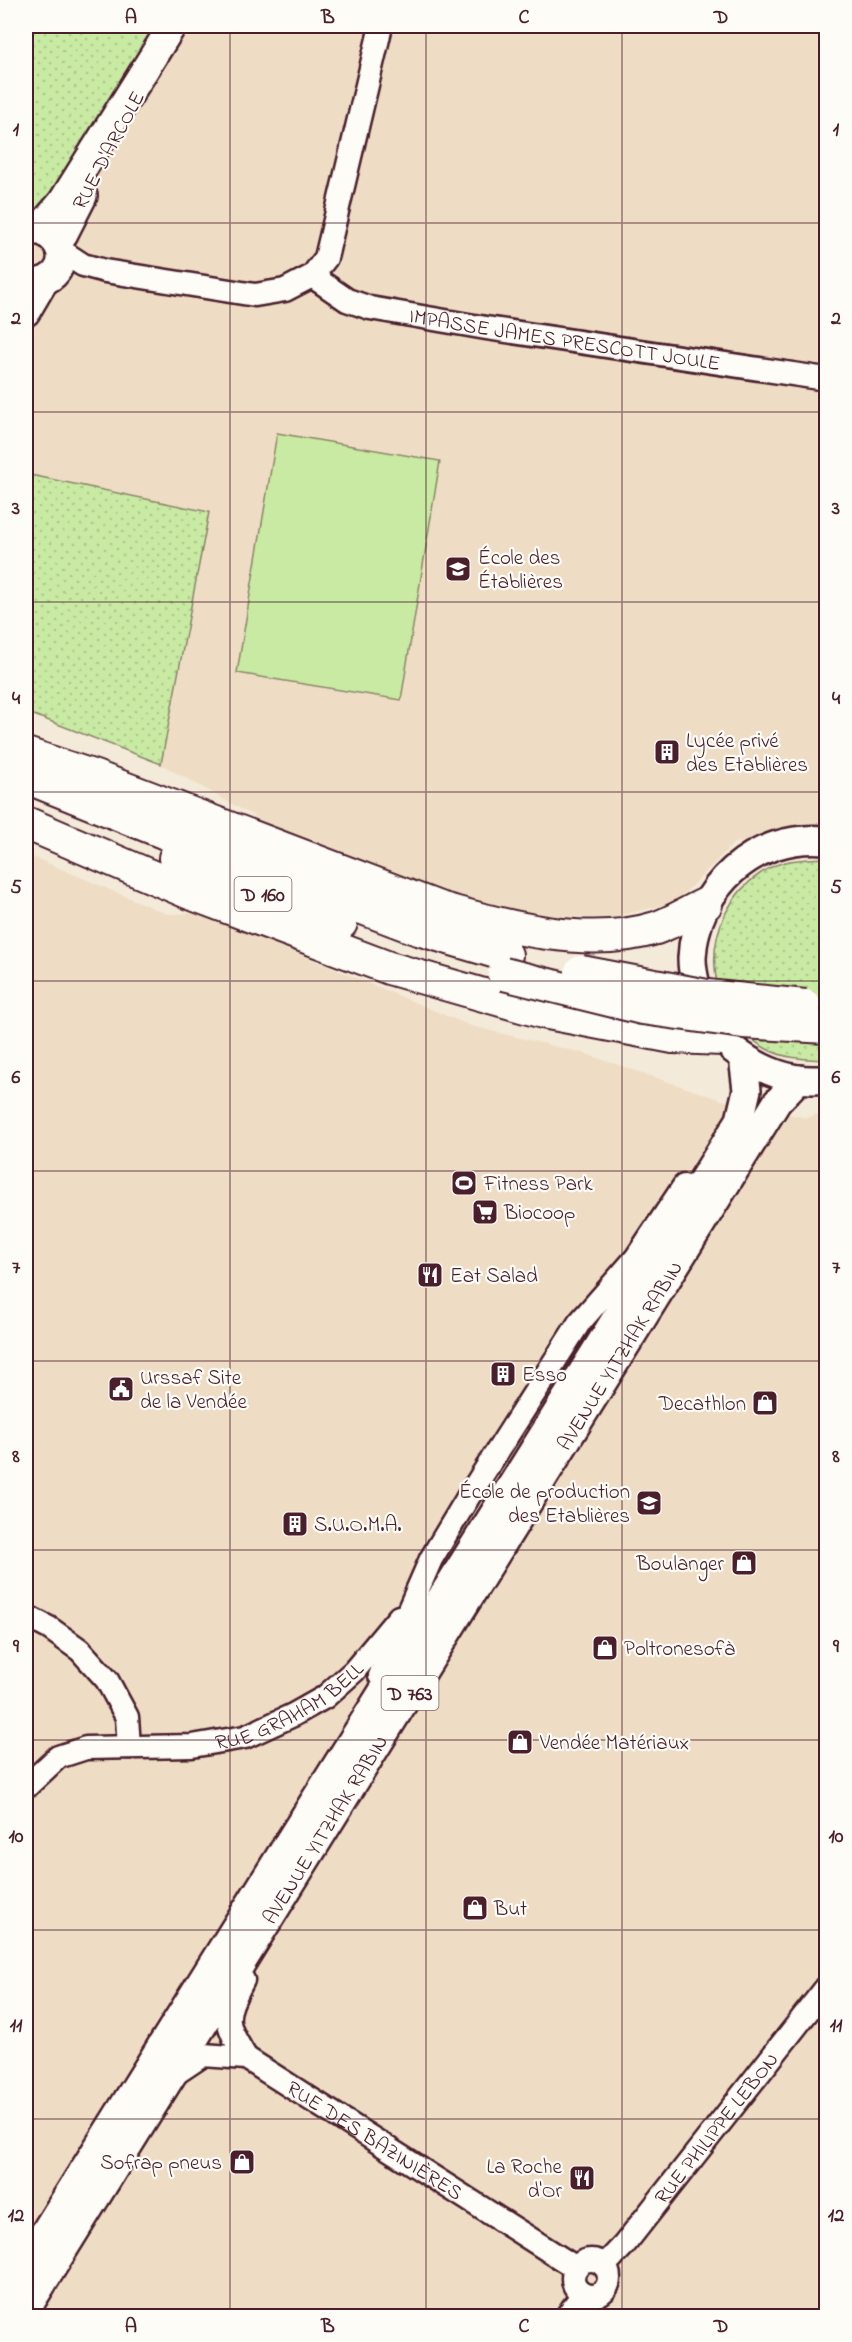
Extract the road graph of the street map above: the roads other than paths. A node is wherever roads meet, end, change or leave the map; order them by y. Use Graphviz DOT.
graph roads {
  1 [pos="172,26"];
  2 [pos="381,26"];
  3 [pos="45,240"];
  4 [pos="105,271"];
  5 [pos="312,276"];
  6 [pos="39,281"];
  7 [pos="26,312"];
  8 [pos="826,379"];
  9 [pos="26,754"];
  10 [pos="26,777"];
  11 [pos="26,801"];
  12 [pos="26,823"];
  13 [pos="826,840"];
  14 [pos="706,904"];
  15 [pos="505,964"];
  16 [pos="826,1008"];
  17 [pos="826,1028"];
  18 [pos="733,1048"];
  19 [pos="800,1079"];
  20 [pos="826,1079"];
  21 [pos="740,1120"];
  22 [pos="494,1511"];
  23 [pos="410,1604"];
  24 [pos="26,1616"];
  25 [pos="129,1747"];
  26 [pos="327,1782"];
  27 [pos="26,1787"];
  28 [pos="268,1922"];
  29 [pos="826,1988"];
  30 [pos="246,2058"];
  31 [pos="170,2078"];
  32 [pos="26,2262"];
  33 [pos="604,2266"];
  34 [pos="576,2268"];
  35 [pos="583,2294"];
  36 [pos="26,2310"];
  37 [pos="567,2316"];
  1 -- 3 [label="main road, RUE D'ARCOLE"];
  2 -- 5 [label="street"];
  3 -- 4 [label="street"];
  3 -- 6 [label="main road"];
  4 -- 5 [label="street"];
  4 -- 6 [label="street"];
  5 -- 8 [label="street, IMPASSE JAMES PRESCOTT JOULE"];
  6 -- 7 [label="main road"];
  9 -- 14 [label="highway"];
  10 -- 15 [label="highway, D 160"];
  11 -- 15 [label="highway, D 160"];
  12 -- 18 [label="highway, D 160"];
  13 -- 14 [label="main road"];
  14 -- 18 [label="main road"];
  15 -- 16 [label="highway, D 160, bridge"];
  15 -- 17 [label="highway, D 160, bridge"];
  18 -- 19 [label="main road"];
  18 -- 21 [label="main road, AVENUE YITZHAK RABIN / D 763"];
  19 -- 20 [label="main road"];
  19 -- 28 [label="main road, AVENUE YITZHAK RABIN / D 763"];
  21 -- 22 [label="main road, AVENUE YITZHAK RABIN / D 763"];
  21 -- 23 [label="street"];
  22 -- 23 [label="street, RUE GRAHAM BELL"];
  22 -- 26 [label="main road, AVENUE YITZHAK RABIN / D 763"];
  23 -- 25 [label="street, RUE GRAHAM BELL"];
  23 -- 26 [label="street"];
  24 -- 25 [label="street"];
  25 -- 27 [label="street, RUE GRAHAM BELL"];
  26 -- 32 [label="main road, AVENUE YITZHAK RABIN / D 763"];
  28 -- 30 [label="street"];
  28 -- 31 [label="main road, AVENUE YITZHAK RABIN / D 763"];
  29 -- 33 [label="street, RUE PHILIPPE LEBON"];
  30 -- 31 [label="street, RUE DES BAZINIÈRES"];
  30 -- 34 [label="street, RUE DES BAZINIÈRES"];
  31 -- 36 [label="main road, AVENUE YITZHAK RABIN / D 763"];
  33 -- 34 [label="street"];
  33 -- 35 [label="street"];
  34 -- 35 [label="street"];
  35 -- 37 [label="street"];
}
